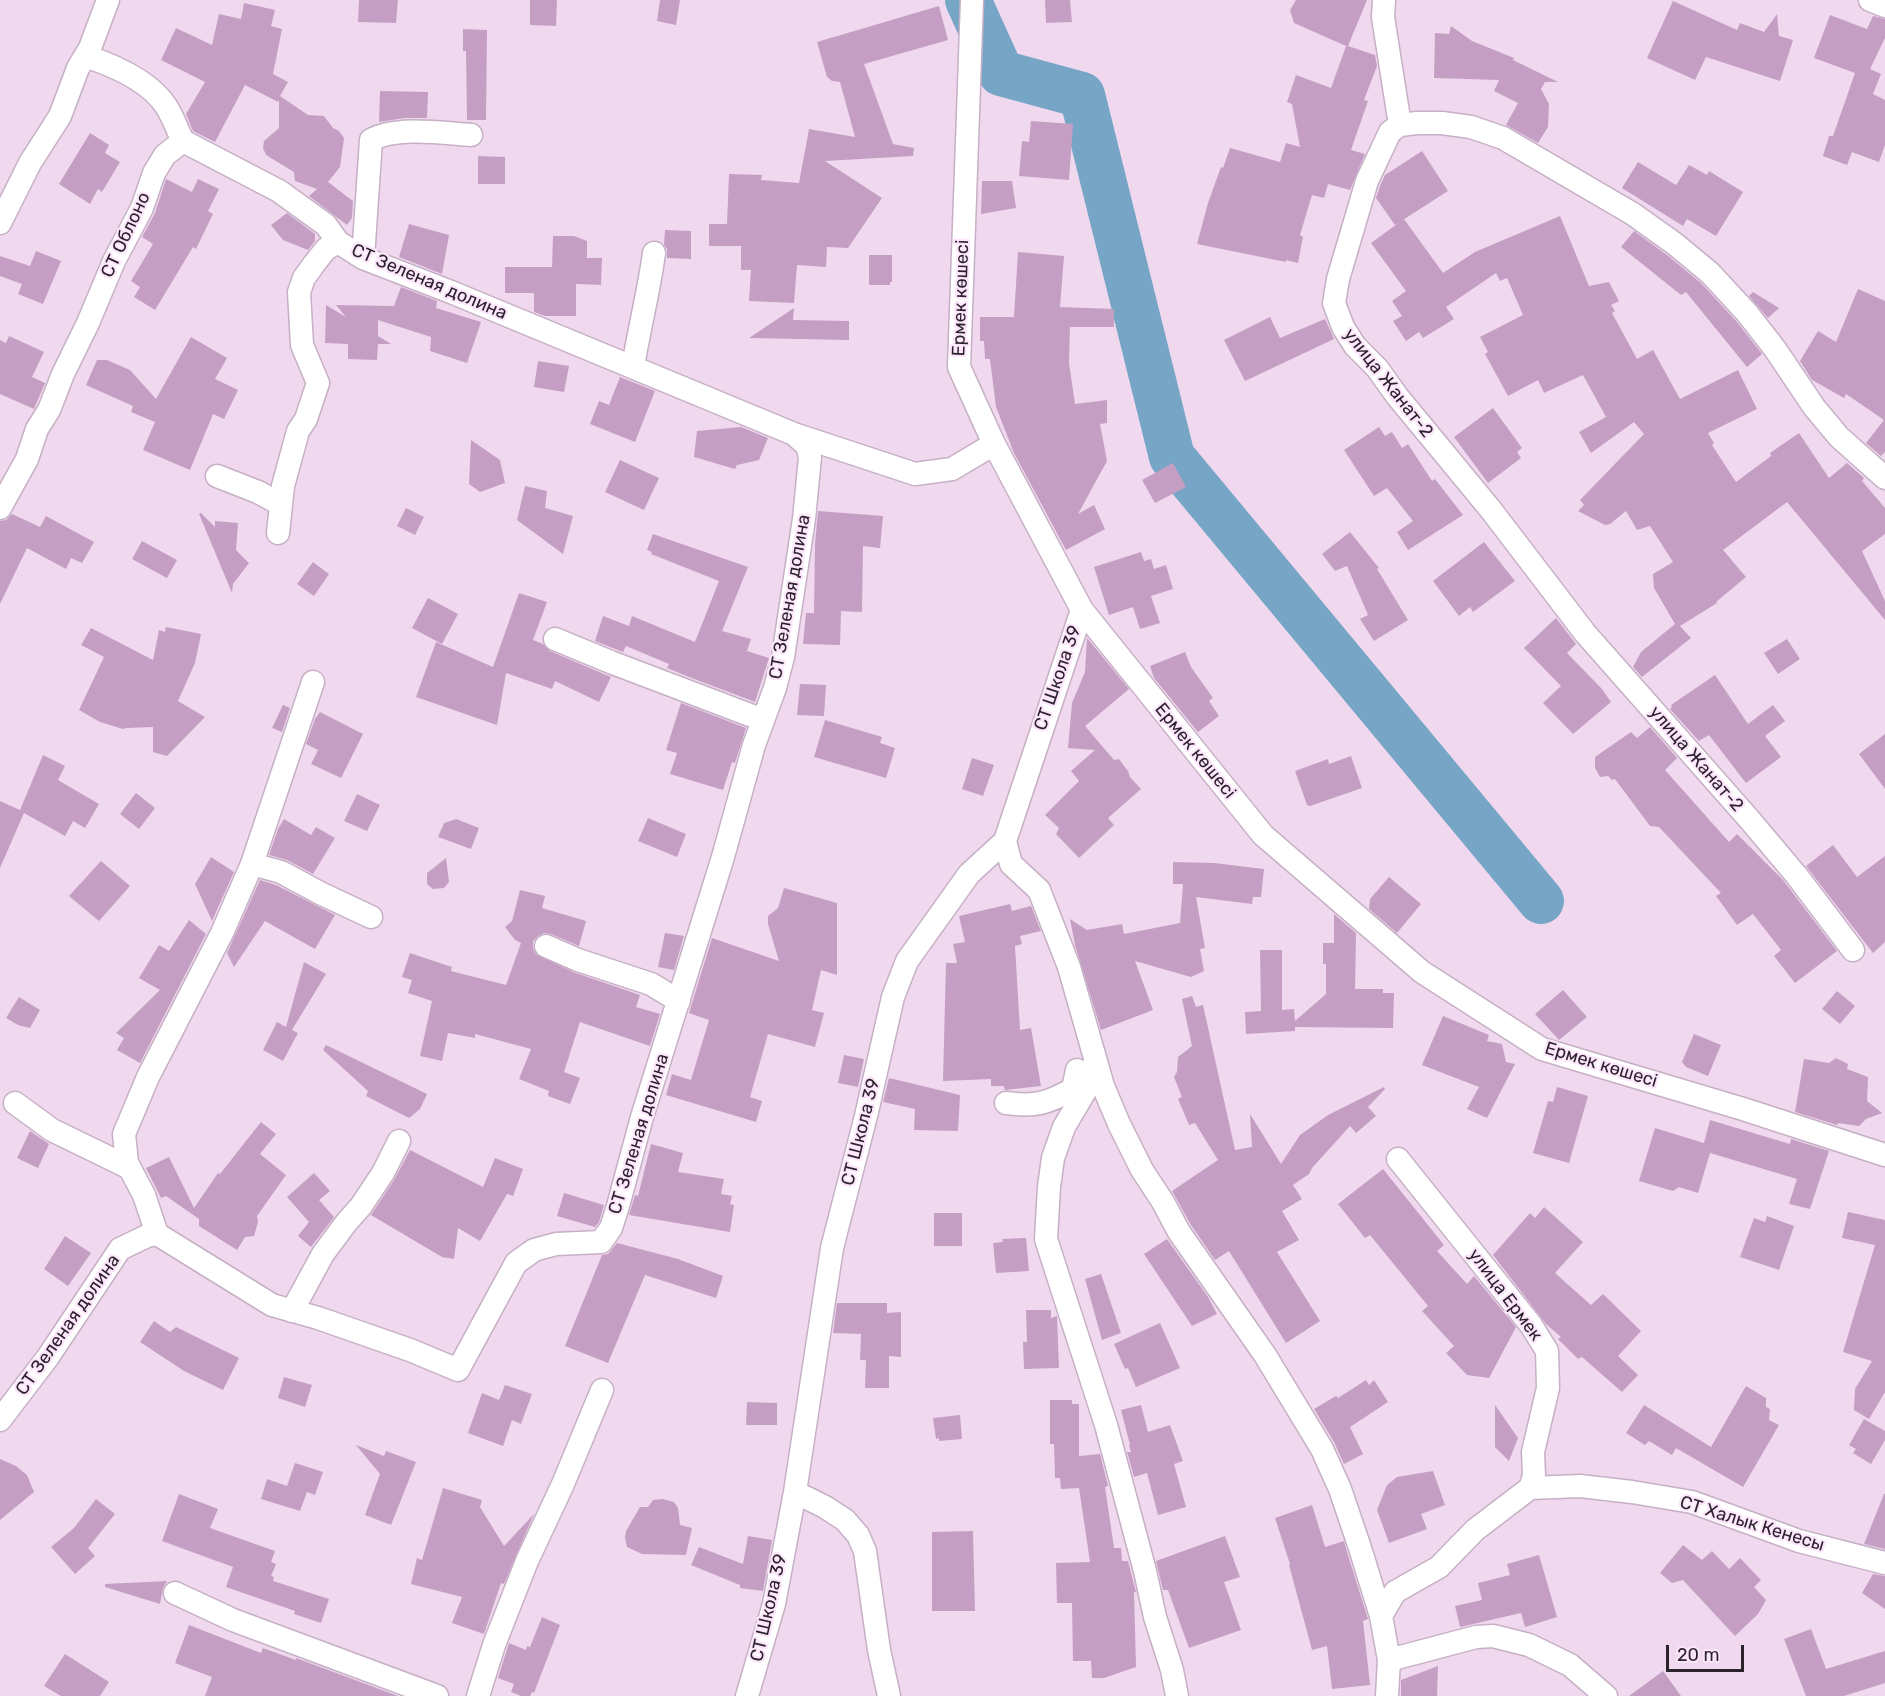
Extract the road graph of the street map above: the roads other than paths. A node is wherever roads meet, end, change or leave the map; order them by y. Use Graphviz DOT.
graph roads {
  1 [pos="108,0"];
  2 [pos="972,0"];
  3 [pos="1384,0"];
  4 [pos="1870,0"];
  5 [pos="1885,6"];
  6 [pos="86,60"];
  7 [pos="1400,125"];
  8 [pos="471,135"];
  9 [pos="183,141"];
  10 [pos="0,223"];
  11 [pos="338,242"];
  12 [pos="654,253"];
  13 [pos="363,258"];
  14 [pos="633,367"];
  15 [pos="794,434"];
  16 [pos="994,444"];
  17 [pos="218,477"];
  18 [pos="1885,478"];
  19 [pos="280,504"];
  20 [pos="0,508"];
  21 [pos="279,533"];
  22 [pos="1082,610"];
  23 [pos="555,639"];
  24 [pos="313,682"];
  25 [pos="763,720"];
  26 [pos="1005,841"];
  27 [pos="252,864"];
  28 [pos="371,917"];
  29 [pos="546,946"];
  30 [pos="1853,950"];
  31 [pos="678,1001"];
  32 [pos="1088,1034"];
  33 [pos="1095,1062"];
  34 [pos="15,1103"];
  35 [pos="1006,1103"];
  36 [pos="399,1141"];
  37 [pos="1885,1155"];
  38 [pos="1398,1159"];
  39 [pos="130,1168"];
  40 [pos="157,1234"];
  41 [pos="292,1311"];
  42 [pos="602,1390"];
  43 [pos="0,1420"];
  44 [pos="1530,1488"];
  45 [pos="795,1492"];
  46 [pos="1885,1563"];
  47 [pos="175,1593"];
  48 [pos="1381,1616"];
  49 [pos="1389,1660"];
  50 [pos="437,1696"];
  51 [pos="478,1696"];
  52 [pos="747,1696"];
  53 [pos="889,1696"];
  54 [pos="1177,1696"];
  55 [pos="1387,1696"];
  56 [pos="1606,1696"];
  1 -- 6 [label="street"];
  2 -- 16 [label="street, Ермек көшесі"];
  3 -- 7 [label="street"];
  4 -- 5 [label="street"];
  6 -- 9 [label="street"];
  6 -- 10 [label="street"];
  7 -- 18 [label="street"];
  7 -- 30 [label="street, улица Жанат-2"];
  8 -- 13 [label="street"];
  9 -- 11 [label="street, СТ Зеленая долина"];
  9 -- 20 [label="street, СТ Облоно"];
  11 -- 13 [label="street, СТ Зеленая долина"];
  11 -- 19 [label="street"];
  12 -- 14 [label="street"];
  13 -- 14 [label="street, СТ Зеленая долина"];
  14 -- 15 [label="street, СТ Зеленая долина"];
  15 -- 16 [label="street, СТ Зеленая долина"];
  15 -- 25 [label="street, СТ Зеленая долина"];
  16 -- 22 [label="street, Ермек көшесі"];
  17 -- 19 [label="street"];
  19 -- 21 [label="street"];
  22 -- 26 [label="street, СТ Школа 39"];
  22 -- 37 [label="street, Ермек көшесі"];
  23 -- 25 [label="street"];
  24 -- 27 [label="street"];
  25 -- 31 [label="street, СТ Зеленая долина"];
  26 -- 32 [label="street"];
  26 -- 45 [label="street, СТ Школа 39"];
  27 -- 28 [label="street"];
  27 -- 39 [label="street"];
  29 -- 31 [label="street"];
  31 -- 41 [label="street, СТ Зеленая долина"];
  32 -- 33 [label="street"];
  32 -- 35 [label="street"];
  33 -- 48 [label="street"];
  33 -- 54 [label="street"];
  34 -- 39 [label="street"];
  36 -- 41 [label="street"];
  38 -- 44 [label="street, улица Ермек"];
  39 -- 40 [label="street"];
  40 -- 41 [label="street, СТ Зеленая долина"];
  40 -- 43 [label="street, СТ Зеленая долина"];
  42 -- 51 [label="street"];
  44 -- 46 [label="street, СТ Халык Кенесы"];
  44 -- 48 [label="street"];
  45 -- 52 [label="street, СТ Школа 39"];
  45 -- 53 [label="street"];
  47 -- 50 [label="street"];
  48 -- 49 [label="street"];
  49 -- 55 [label="street"];
  49 -- 56 [label="street"];
}
